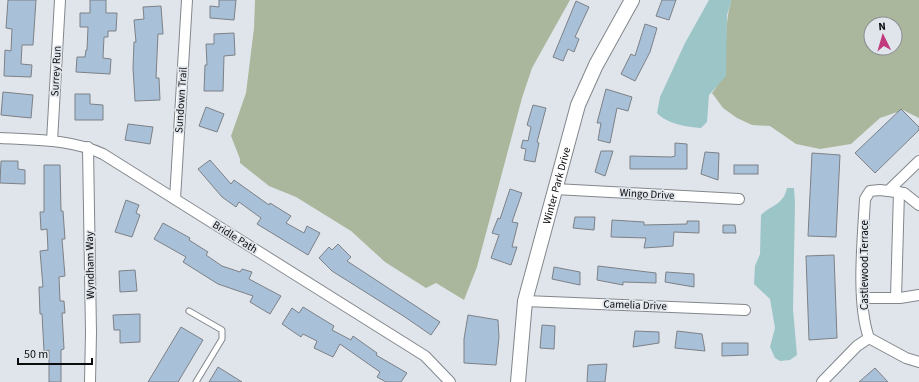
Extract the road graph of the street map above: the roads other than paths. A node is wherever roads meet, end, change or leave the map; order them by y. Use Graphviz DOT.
graph roads {
  1 [pos="60,0"];
  2 [pos="187,0"];
  3 [pos="632,0"];
  4 [pos="0,138"];
  5 [pos="52,141"];
  6 [pos="88,147"];
  7 [pos="919,161"];
  8 [pos="554,189"];
  9 [pos="888,191"];
  10 [pos="899,192"];
  11 [pos="175,199"];
  12 [pos="739,199"];
  13 [pos="919,205"];
  14 [pos="919,296"];
  15 [pos="863,298"];
  16 [pos="896,298"];
  17 [pos="525,301"];
  18 [pos="745,310"];
  19 [pos="189,311"];
  20 [pos="869,338"];
  21 [pos="919,362"];
  22 [pos="90,382"];
  23 [pos="196,382"];
  24 [pos="450,382"];
  25 [pos="518,382"];
  26 [pos="822,382"];
  1 -- 5 [label="street, Surrey Run"];
  2 -- 11 [label="street, Sundown Trail"];
  3 -- 8 [label="street, Winter Park Drive"];
  4 -- 5 [label="street, Bridle Path"];
  5 -- 6 [label="street, Bridle Path"];
  6 -- 11 [label="street, Bridle Path"];
  6 -- 22 [label="street, Wyndham Way"];
  7 -- 9 [label="street"];
  8 -- 12 [label="street, Wingo Drive"];
  8 -- 17 [label="street, Winter Park Drive"];
  9 -- 10 [label="street, Castlewood Terrace"];
  9 -- 15 [label="street, Castlewood Terrace"];
  10 -- 13 [label="street, Castlewood Terrace"];
  10 -- 16 [label="street"];
  11 -- 24 [label="street, Bridle Path"];
  14 -- 16 [label="street"];
  15 -- 16 [label="street"];
  15 -- 20 [label="street, Castlewood Terrace"];
  17 -- 18 [label="street, Camelia Drive"];
  17 -- 25 [label="street, Winter Park Drive"];
  19 -- 23 [label="lane"];
  20 -- 21 [label="street"];
  20 -- 26 [label="street"];
}
